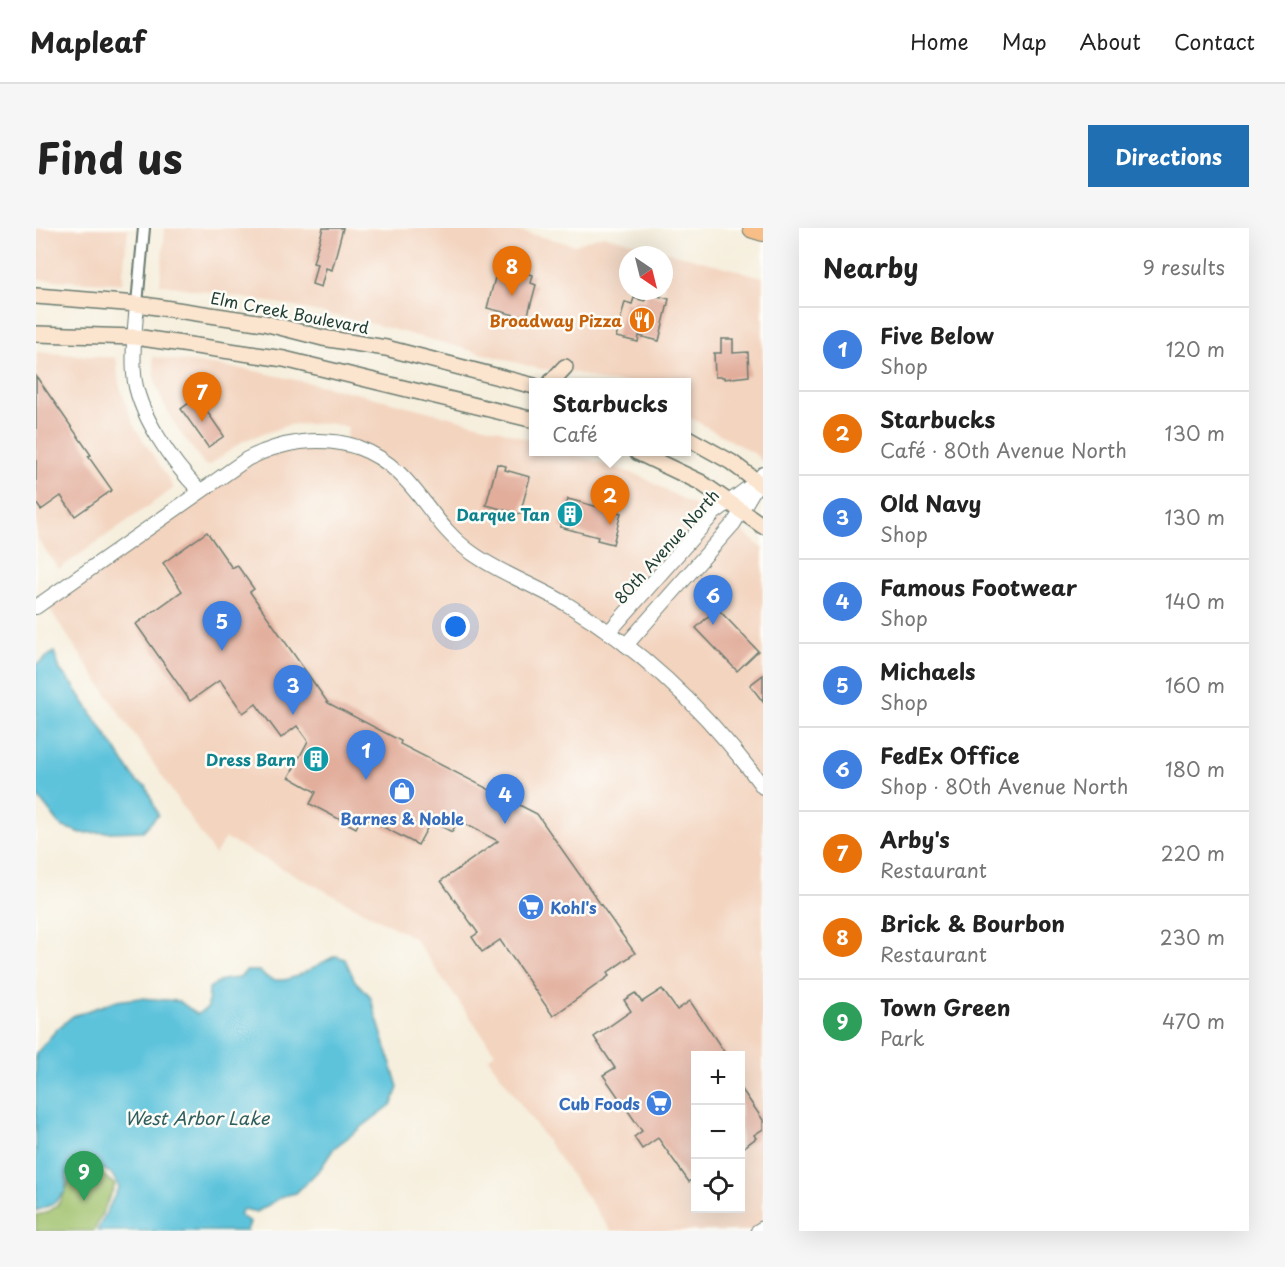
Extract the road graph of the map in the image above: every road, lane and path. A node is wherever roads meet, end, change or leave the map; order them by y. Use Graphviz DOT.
graph roads {
  1 [pos="144,228"];
  2 [pos="753,228"];
  3 [pos="763,231"];
  4 [pos="36,296"];
  5 [pos="137,304"];
  6 [pos="36,334"];
  7 [pos="135,337"];
  8 [pos="555,378"];
  9 [pos="569,378"];
  10 [pos="529,385"];
  11 [pos="529,419"];
  12 [pos="691,438"];
  13 [pos="646,456"];
  14 [pos="761,480"];
  15 [pos="200,491"];
  16 [pos="728,500"];
  17 [pos="741,509"];
  18 [pos="763,526"];
  19 [pos="36,607"];
  20 [pos="609,632"];
  21 [pos="626,645"];
  22 [pos="763,786"];
  23 [pos="763,1228"];
  24 [pos="758,1231"];
  1 -- 5 [label="street"];
  2 -- 3 [label="highway"];
  4 -- 5 [label="main road, Elm Creek Boulevard"];
  5 -- 7 [label="street"];
  5 -- 10 [label="main road, Elm Creek Boulevard"];
  6 -- 7 [label="main road"];
  7 -- 11 [label="main road"];
  7 -- 15 [label="street"];
  8 -- 9 [label="main road"];
  12 -- 14 [label="main road"];
  13 -- 16 [label="main road"];
  14 -- 16 [label="street, 80th Avenue North"];
  14 -- 17 [label="street, 80th Avenue North"];
  15 -- 19 [label="street"];
  15 -- 20 [label="street"];
  16 -- 17 [label="main road"];
  16 -- 20 [label="street, 80th Avenue North"];
  17 -- 18 [label="main road"];
  17 -- 21 [label="street, 80th Avenue North"];
  20 -- 21 [label="street"];
  21 -- 22 [label="street"];
  23 -- 24 [label="street"];
}
